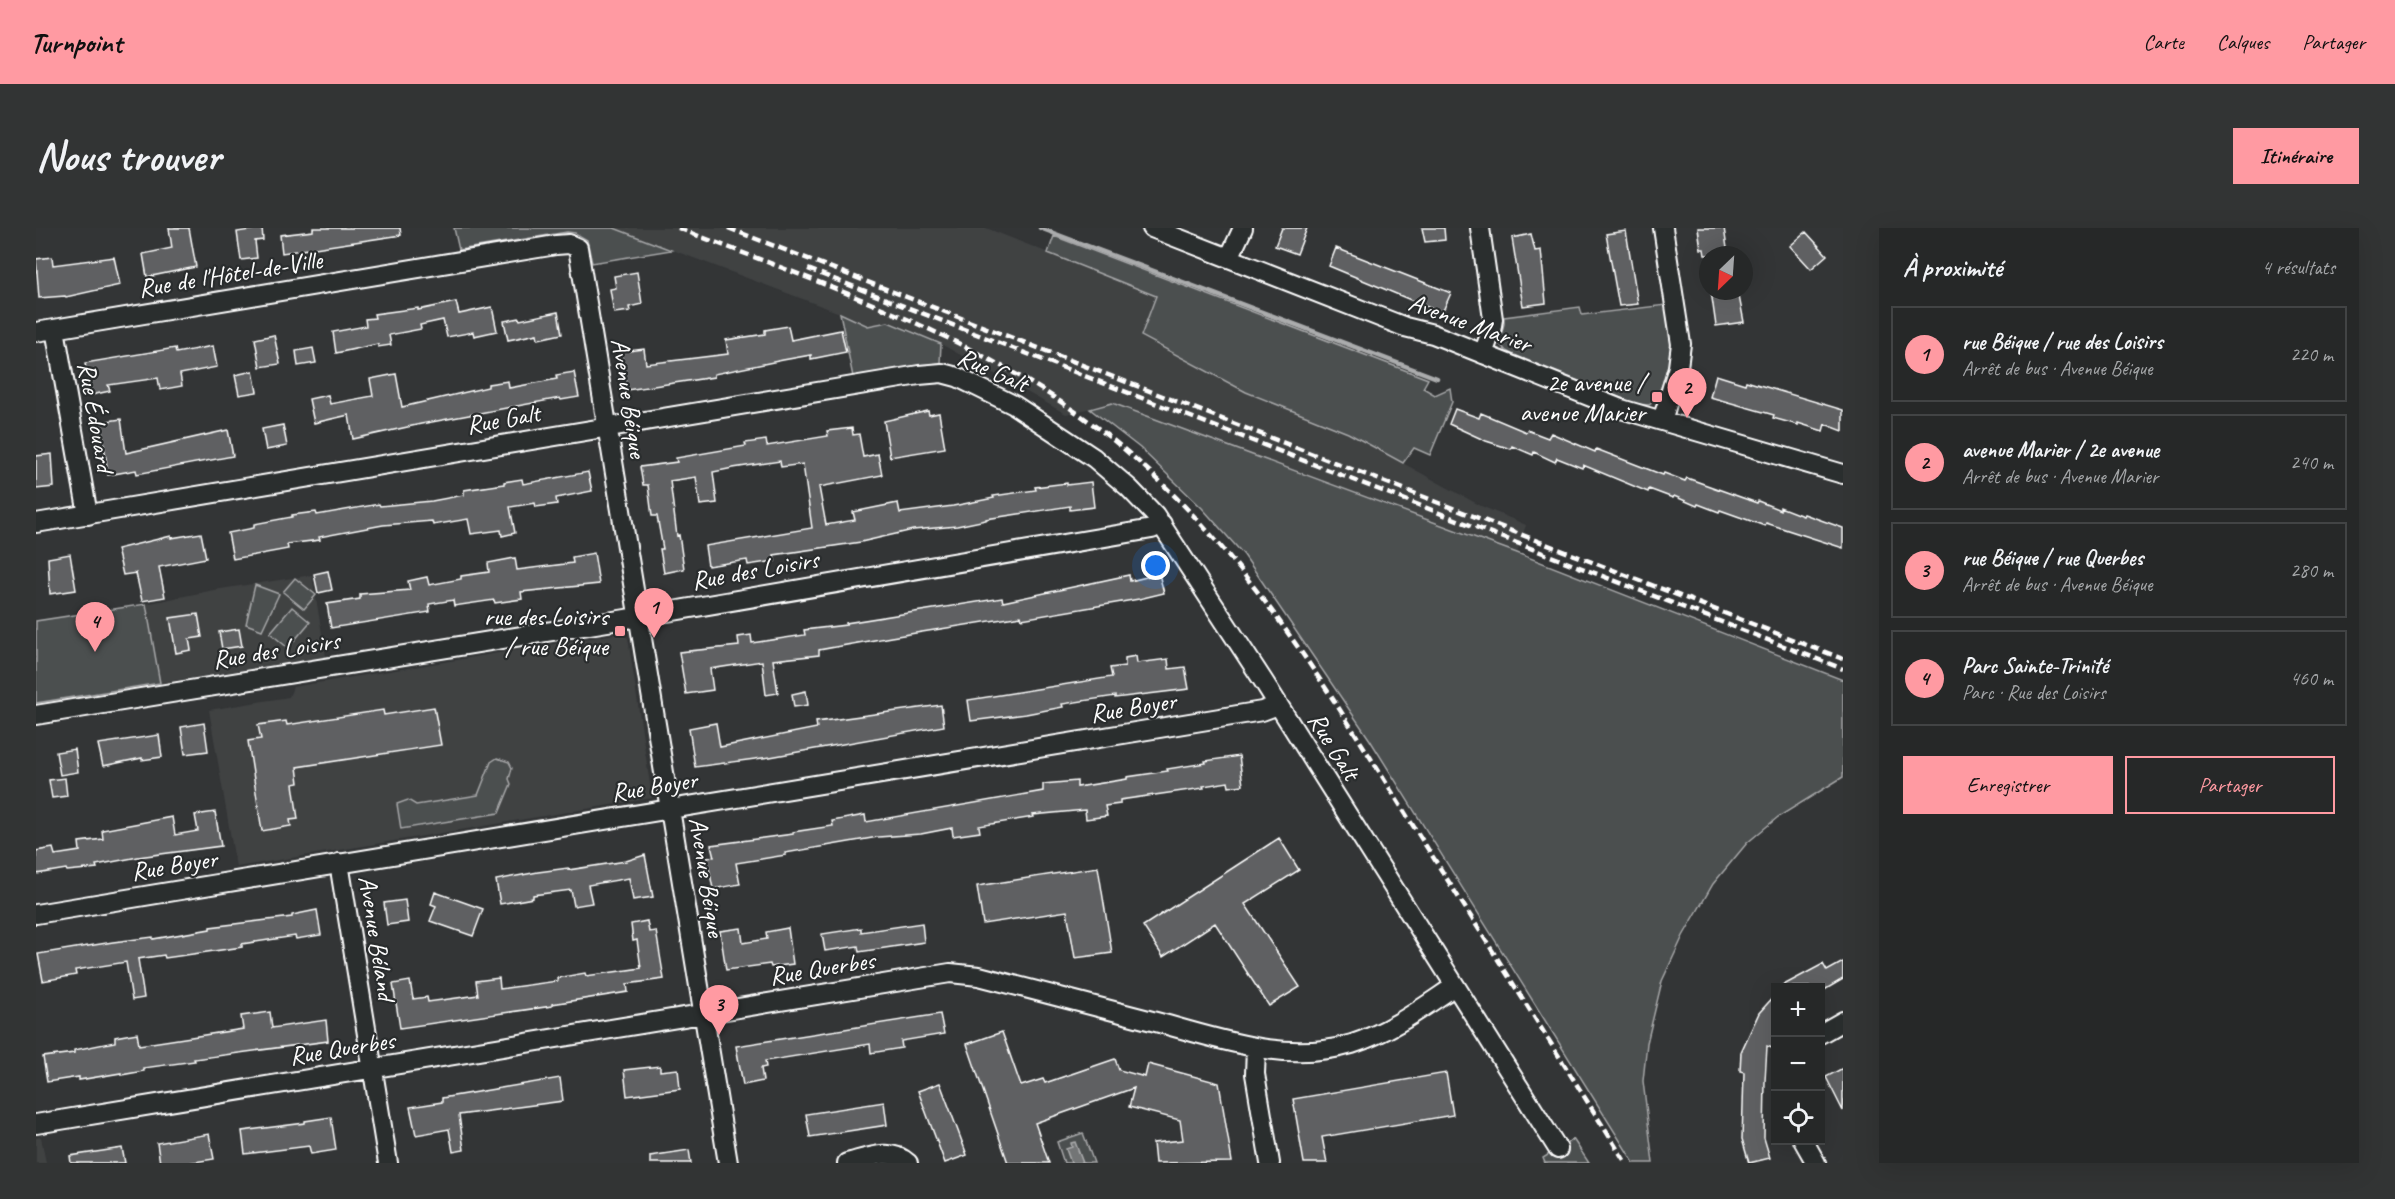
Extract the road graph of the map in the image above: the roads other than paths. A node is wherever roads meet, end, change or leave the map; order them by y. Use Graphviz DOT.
graph roads {
  1 [pos="1152,228"];
  2 [pos="1243,228"];
  3 [pos="1479,228"];
  4 [pos="1663,228"];
  5 [pos="575,246"];
  6 [pos="1229,258"];
  7 [pos="55,329"];
  8 [pos="36,332"];
  9 [pos="1483,354"];
  10 [pos="1662,421"];
  11 [pos="608,428"];
  12 [pos="1843,474"];
  13 [pos="88,515"];
  14 [pos="36,523"];
  15 [pos="1162,524"];
  16 [pos="638,616"];
  17 [pos="1278,705"];
  18 [pos="36,714"];
  19 [pos="670,809"];
  20 [pos="339,863"];
  21 [pos="36,914"];
  22 [pos="1455,986"];
  23 [pos="702,1013"];
  24 [pos="1843,1021"];
  25 [pos="1825,1032"];
  26 [pos="1256,1048"];
  27 [pos="372,1069"];
  28 [pos="36,1124"];
  29 [pos="1806,1145"];
  30 [pos="1558,1149"];
  31 [pos="388,1163"];
  32 [pos="728,1163"];
  33 [pos="847,1163"];
  34 [pos="908,1163"];
  35 [pos="1270,1163"];
  36 [pos="1816,1163"];
  1 -- 6 [label="street, Avenue Marier"];
  2 -- 6 [label="street"];
  3 -- 9 [label="street"];
  4 -- 10 [label="street"];
  5 -- 7 [label="street, Rue de l'Hôtel-de-Ville"];
  5 -- 11 [label="street, Avenue Béique"];
  6 -- 9 [label="street, Avenue Marier"];
  7 -- 8 [label="street, Rue de l'Hôtel-de-Ville"];
  7 -- 13 [label="street, Rue Édouard"];
  9 -- 10 [label="street, Avenue Marier"];
  10 -- 12 [label="street, Avenue Marier"];
  11 -- 13 [label="street, Rue Galt"];
  11 -- 15 [label="street, Rue Galt"];
  11 -- 16 [label="street, Avenue Béique"];
  13 -- 14 [label="street, Rue Galt"];
  15 -- 16 [label="street, Rue des Loisirs"];
  15 -- 17 [label="street, Rue Galt"];
  16 -- 18 [label="street, Rue des Loisirs"];
  16 -- 19 [label="street, Avenue Béique"];
  17 -- 19 [label="street, Rue Boyer"];
  17 -- 22 [label="street, Rue Galt"];
  19 -- 20 [label="street, Rue Boyer"];
  19 -- 23 [label="street, Avenue Béique"];
  20 -- 21 [label="street, Rue Boyer"];
  20 -- 27 [label="street, Avenue Béland"];
  22 -- 26 [label="street, Rue Querbes"];
  22 -- 30 [label="street, Rue Galt"];
  23 -- 26 [label="street, Rue Querbes"];
  23 -- 27 [label="street, Rue Querbes"];
  23 -- 32 [label="street, Avenue Béique"];
  24 -- 25 [label="street"];
  26 -- 35 [label="street"];
  27 -- 28 [label="street, Rue Querbes"];
  27 -- 31 [label="street, Avenue Béland"];
  29 -- 36 [label="street"];
  33 -- 34 [label="street"];
}
